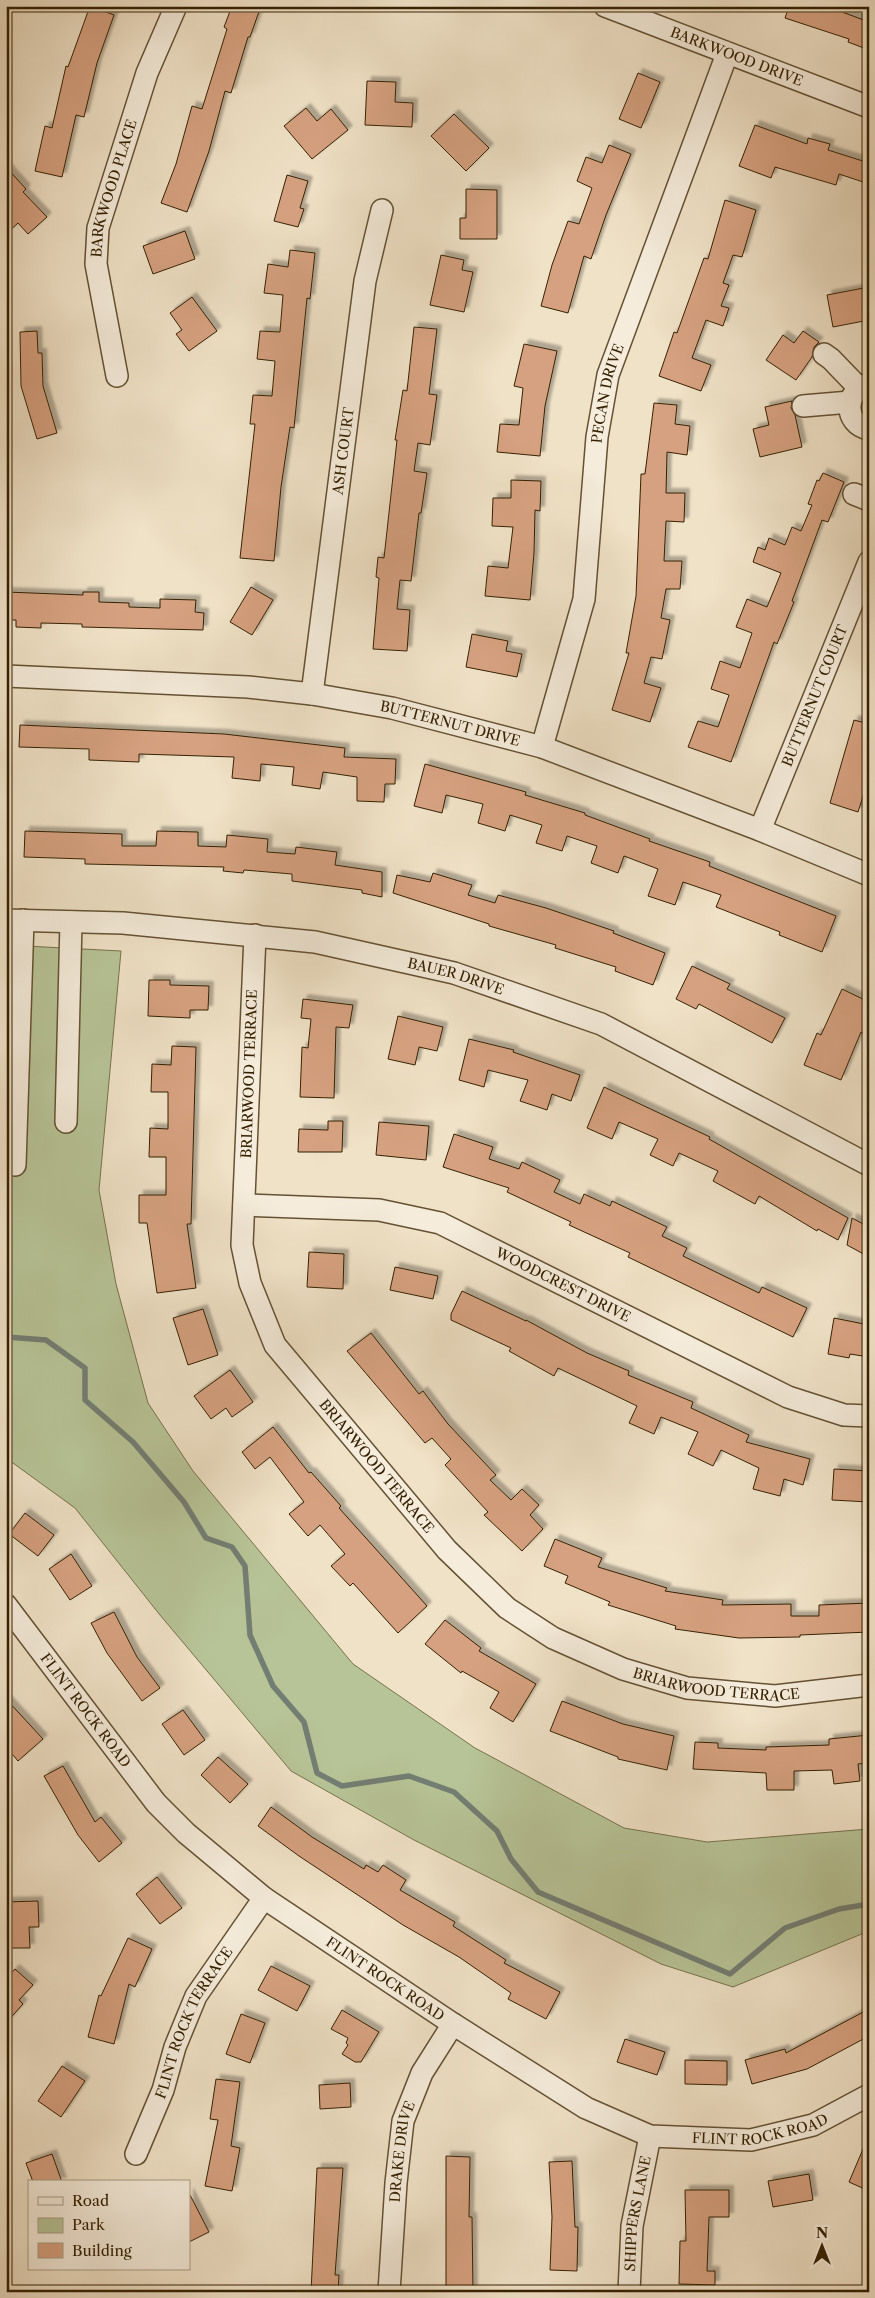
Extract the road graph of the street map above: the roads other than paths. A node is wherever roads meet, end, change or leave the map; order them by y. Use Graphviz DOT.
graph roads {
  1 [pos="176,6"];
  2 [pos="605,6"];
  3 [pos="727,54"];
  4 [pos="869,107"];
  5 [pos="382,210"];
  6 [pos="824,354"];
  7 [pos="117,376"];
  8 [pos="859,392"];
  9 [pos="803,406"];
  10 [pos="869,429"];
  11 [pos="869,562"];
  12 [pos="6,676"];
  13 [pos="312,694"];
  14 [pos="542,747"];
  15 [pos="760,830"];
  16 [pos="869,875"];
  17 [pos="15,920"];
  18 [pos="71,922"];
  19 [pos="255,935"];
  20 [pos="66,1122"];
  21 [pos="867,1159"];
  22 [pos="15,1165"];
  23 [pos="244,1205"];
  24 [pos="869,1416"];
  25 [pos="6,1605"];
  26 [pos="869,1685"];
  27 [pos="264,1898"];
  28 [pos="452,2024"];
  29 [pos="869,2095"];
  30 [pos="650,2136"];
  31 [pos="136,2154"];
  32 [pos="389,2292"];
  33 [pos="630,2292"];
  1 -- 7 [label="street, BARKWOOD PLACE"];
  2 -- 3 [label="street, BARKWOOD DRIVE"];
  3 -- 4 [label="street, BARKWOOD DRIVE"];
  3 -- 14 [label="street, PECAN DRIVE"];
  5 -- 13 [label="street, ASH COURT"];
  6 -- 8 [label="street"];
  8 -- 9 [label="street"];
  8 -- 10 [label="street"];
  11 -- 15 [label="street, BUTTERNUT COURT"];
  12 -- 13 [label="street, BUTTERNUT DRIVE"];
  13 -- 14 [label="street, BUTTERNUT DRIVE"];
  14 -- 15 [label="street, BUTTERNUT DRIVE"];
  15 -- 16 [label="street, BUTTERNUT DRIVE"];
  17 -- 18 [label="street, BAUER DRIVE"];
  17 -- 22 [label="street"];
  18 -- 19 [label="street, BAUER DRIVE"];
  18 -- 20 [label="street"];
  19 -- 21 [label="street, BAUER DRIVE"];
  19 -- 23 [label="street, BRIARWOOD TERRACE"];
  23 -- 24 [label="street, WOODCREST DRIVE"];
  23 -- 26 [label="street, BRIARWOOD TERRACE"];
  25 -- 27 [label="street, FLINT ROCK ROAD"];
  27 -- 28 [label="street, FLINT ROCK ROAD"];
  27 -- 31 [label="street, FLINT ROCK TERRACE"];
  28 -- 30 [label="street, FLINT ROCK ROAD"];
  28 -- 32 [label="street, DRAKE DRIVE"];
  29 -- 30 [label="street, FLINT ROCK ROAD"];
  30 -- 33 [label="street, SHIPPERS LANE"];
}
